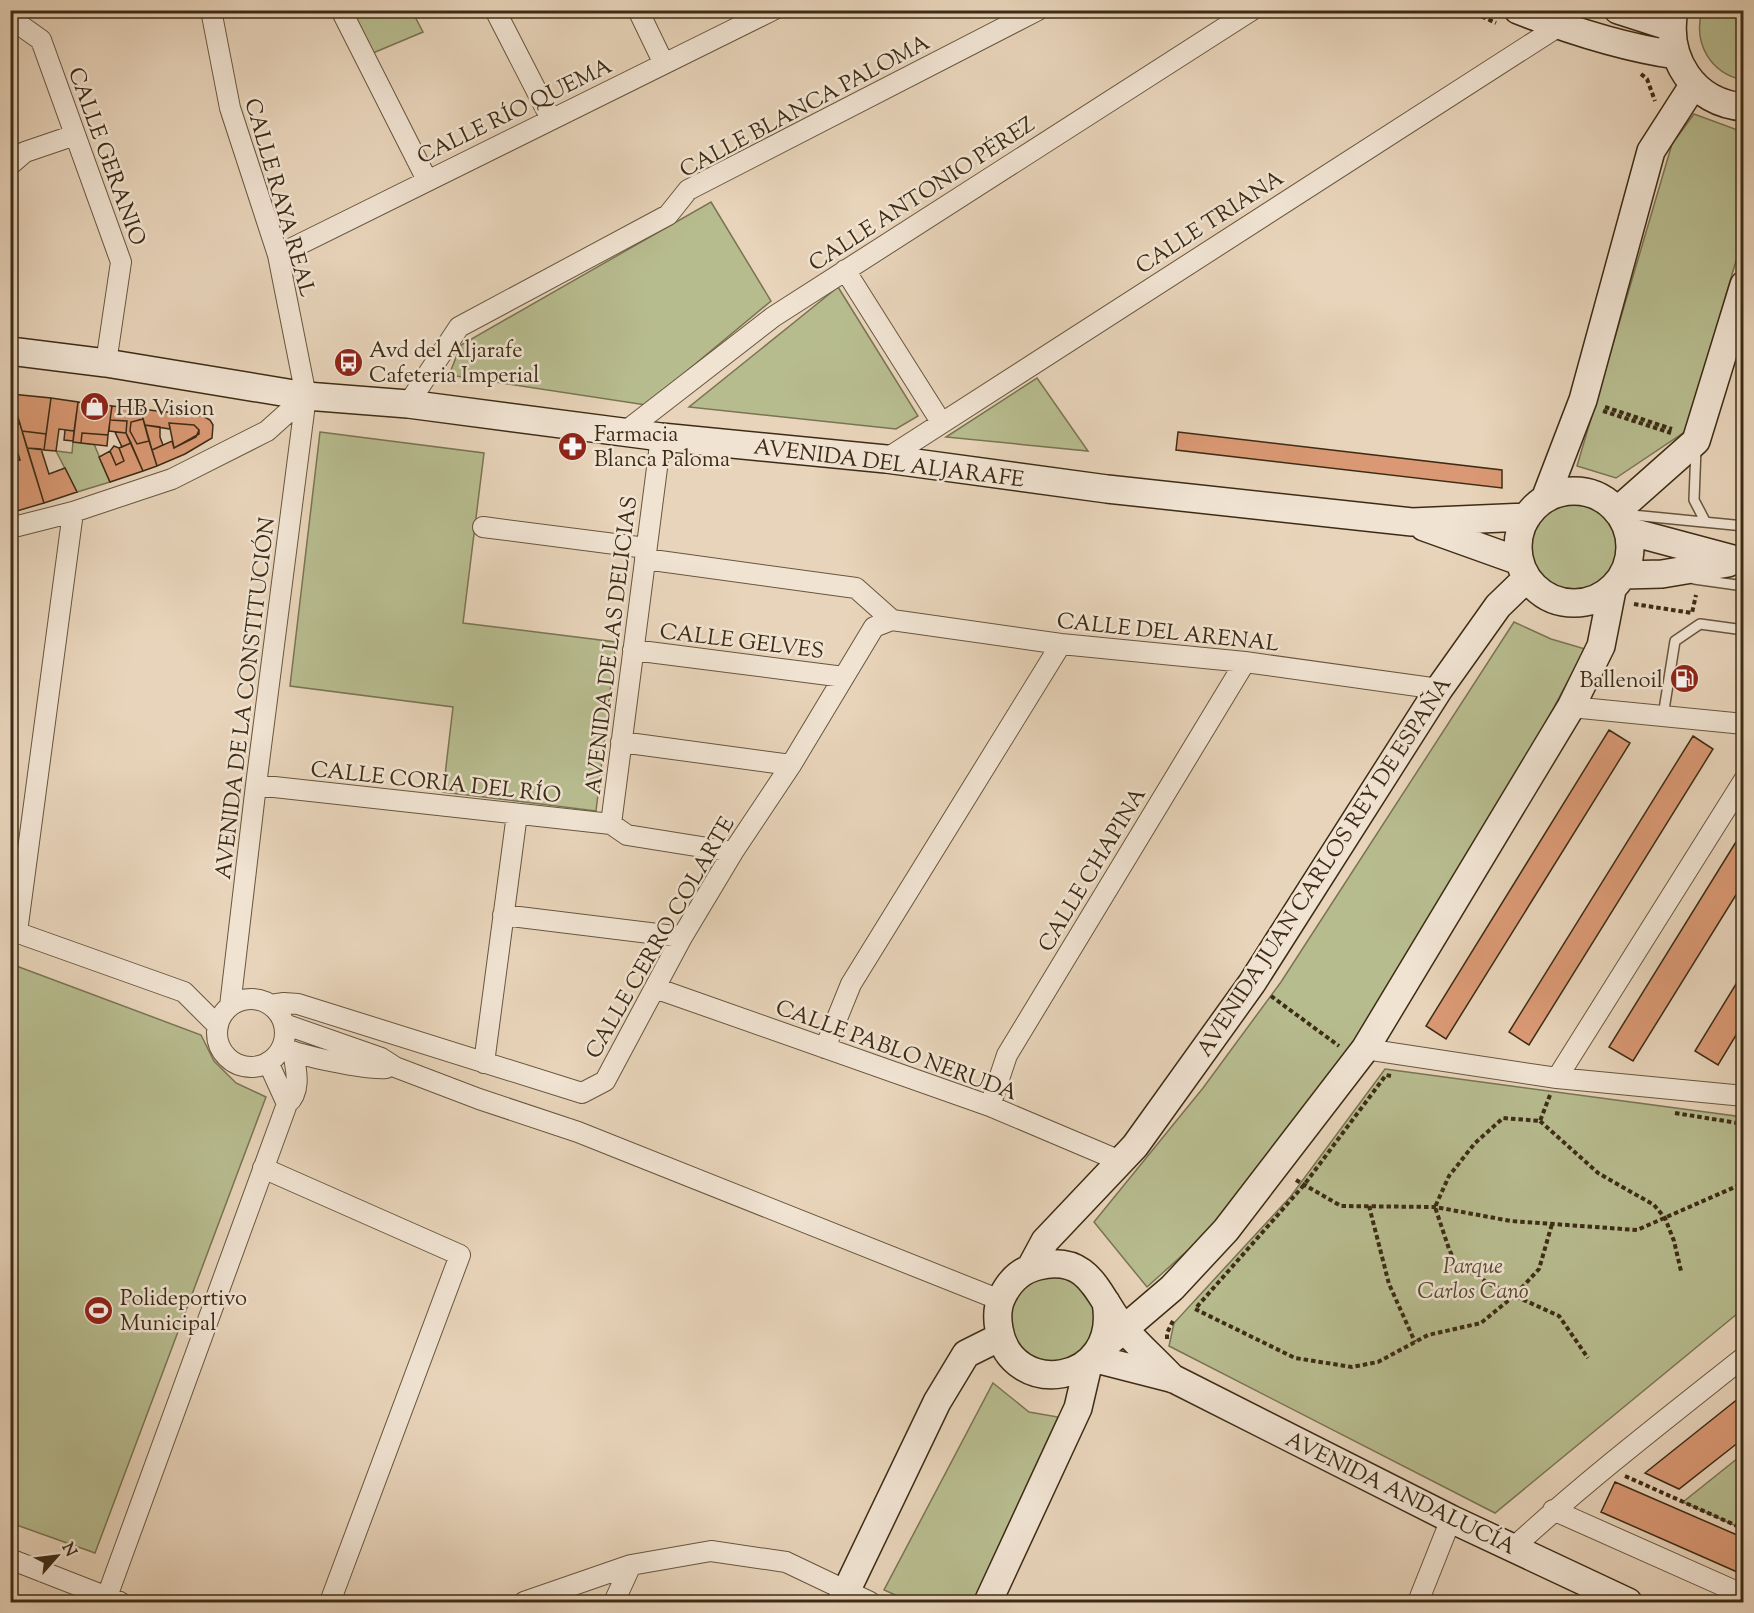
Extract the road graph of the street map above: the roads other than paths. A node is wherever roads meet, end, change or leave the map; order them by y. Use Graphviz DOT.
graph roads {
  1 [pos="211,10"];
  2 [pos="341,10"];
  3 [pos="495,10"];
  4 [pos="638,10"];
  5 [pos="773,10"];
  6 [pos="1038,10"];
  7 [pos="1252,10"];
  8 [pos="1518,10"];
  9 [pos="1618,10"];
  10 [pos="10,18"];
  11 [pos="1673,19"];
  12 [pos="1559,26"];
  13 [pos="1676,55"];
  14 [pos="664,64"];
  15 [pos="1694,84"];
  16 [pos="1743,107"];
  17 [pos="551,119"];
  18 [pos="75,135"];
  19 [pos="10,165"];
  20 [pos="427,180"];
  21 [pos="278,255"];
  22 [pos="845,270"];
  23 [pos="1743,285"];
  24 [pos="10,351"];
  25 [pos="106,363"];
  26 [pos="306,396"];
  27 [pos="408,404"];
  28 [pos="941,422"];
  29 [pos="626,431"];
  30 [pos="661,437"];
  31 [pos="1696,441"];
  32 [pos="886,459"];
  33 [pos="1536,508"];
  34 [pos="73,512"];
  35 [pos="1621,519"];
  36 [pos="1705,521"];
  37 [pos="1412,522"];
  38 [pos="1743,526"];
  39 [pos="483,527"];
  40 [pos="10,528"];
  41 [pos="646,553"];
  42 [pos="1523,569"];
  43 [pos="1743,570"];
  44 [pos="1618,583"];
  45 [pos="892,620"];
  46 [pos="1743,630"];
  47 [pos="1061,644"];
  48 [pos="633,650"];
  49 [pos="1245,662"];
  50 [pos="844,677"];
  51 [pos="1439,688"];
  52 [pos="1571,707"];
  53 [pos="1663,716"];
  54 [pos="1743,724"];
  55 [pos="621,742"];
  56 [pos="790,765"];
  57 [pos="1743,780"];
  58 [pos="256,785"];
  59 [pos="517,814"];
  60 [pos="611,824"];
  61 [pos="733,852"];
  62 [pos="503,915"];
  63 [pos="14,931"];
  64 [pos="682,937"];
  65 [pos="656,988"];
  66 [pos="270,1005"];
  67 [pos="230,1006"];
  68 [pos="284,1024"];
  69 [pos="218,1026"];
  70 [pos="825,1048"];
  71 [pos="288,1050"];
  72 [pos="1361,1054"];
  73 [pos="268,1062"];
  74 [pos="484,1063"];
  75 [pos="395,1067"];
  76 [pos="1554,1086"];
  77 [pos="1743,1096"];
  78 [pos="287,1104"];
  79 [pos="990,1106"];
  80 [pos="1120,1161"];
  81 [pos="263,1168"];
  82 [pos="1031,1268"];
  83 [pos="1172,1288"];
  84 [pos="1000,1300"];
  85 [pos="1106,1302"];
  86 [pos="1124,1329"];
  87 [pos="1000,1338"];
  88 [pos="1093,1357"];
  89 [pos="1743,1357"];
  90 [pos="1174,1379"];
  91 [pos="1554,1510"];
  92 [pos="1451,1519"];
  93 [pos="1514,1548"];
  94 [pos="10,1559"];
  95 [pos="631,1565"];
  96 [pos="1743,1595"];
  97 [pos="853,1599"];
  98 [pos="110,1601"];
  99 [pos="330,1602"];
  100 [pos="524,1602"];
  101 [pos="614,1602"];
  102 [pos="988,1602"];
  103 [pos="1418,1602"];
  104 [pos="1628,1602"];
  1 -- 21 [label="street, CALLE RAYA REAL"];
  2 -- 20 [label="street"];
  3 -- 17 [label="street"];
  4 -- 14 [label="street"];
  5 -- 14 [label="street, CALLE RÍO QUEMA"];
  6 -- 27 [label="street, CALLE BLANCA PALOMA"];
  7 -- 22 [label="street, CALLE ANTONIO PÉREZ"];
  8 -- 12 [label="street"];
  9 -- 11 [label="street"];
  10 -- 18 [label="street, CALLE GERANIO"];
  11 -- 13 [label="street"];
  12 -- 13 [label="street"];
  12 -- 28 [label="street, CALLE TRIANA"];
  13 -- 15 [label="street"];
  14 -- 17 [label="street, CALLE RÍO QUEMA"];
  15 -- 16 [label="street"];
  15 -- 33 [label="street"];
  17 -- 20 [label="street, CALLE RÍO QUEMA"];
  18 -- 19 [label="street"];
  18 -- 25 [label="street, CALLE GERANIO"];
  20 -- 21 [label="street, CALLE RÍO QUEMA"];
  21 -- 26 [label="street, CALLE RAYA REAL"];
  22 -- 28 [label="street"];
  22 -- 29 [label="street, CALLE ANTONIO PÉREZ"];
  23 -- 31 [label="street"];
  24 -- 25 [label="street, AVENIDA DEL ALJARAFE"];
  25 -- 26 [label="street, AVENIDA DEL ALJARAFE"];
  26 -- 27 [label="street, AVENIDA DEL ALJARAFE"];
  26 -- 34 [label="street"];
  26 -- 58 [label="street, AVENIDA DE LA CONSTITUCIÓN"];
  27 -- 29 [label="street, AVENIDA DEL ALJARAFE"];
  28 -- 32 [label="street, CALLE TRIANA"];
  29 -- 30 [label="street, AVENIDA DEL ALJARAFE"];
  30 -- 32 [label="street, AVENIDA DEL ALJARAFE"];
  30 -- 41 [label="street, AVENIDA DE LAS DELICIAS"];
  31 -- 35 [label="street"];
  31 -- 36 [label="lane"];
  32 -- 37 [label="street, AVENIDA DEL ALJARAFE"];
  33 -- 35 [label="street"];
  33 -- 37 [label="street, AVENIDA DEL ALJARAFE"];
  33 -- 42 [label="street"];
  34 -- 40 [label="street"];
  34 -- 63 [label="street"];
  35 -- 36 [label="lane"];
  35 -- 43 [label="street"];
  35 -- 44 [label="street"];
  36 -- 38 [label="lane"];
  37 -- 42 [label="street, AVENIDA DEL ALJARAFE"];
  39 -- 41 [label="street"];
  41 -- 45 [label="street"];
  41 -- 48 [label="street, AVENIDA DE LAS DELICIAS"];
  42 -- 44 [label="street"];
  42 -- 51 [label="street, AVENIDA JUAN CARLOS REY DE ESPAÑA"];
  43 -- 44 [label="street"];
  44 -- 52 [label="street"];
  45 -- 47 [label="street, CALLE DEL ARENAL"];
  45 -- 50 [label="street, CALLE CERRO COLARTE"];
  46 -- 53 [label="lane"];
  47 -- 49 [label="street, CALLE DEL ARENAL"];
  47 -- 70 [label="street"];
  48 -- 50 [label="street, CALLE GELVES"];
  48 -- 55 [label="street, AVENIDA DE LAS DELICIAS"];
  49 -- 51 [label="street, CALLE DEL ARENAL"];
  49 -- 79 [label="street, CALLE CHAPINA"];
  50 -- 56 [label="street, CALLE CERRO COLARTE"];
  51 -- 80 [label="street, AVENIDA JUAN CARLOS REY DE ESPAÑA"];
  52 -- 53 [label="street"];
  52 -- 72 [label="street"];
  53 -- 54 [label="street"];
  55 -- 56 [label="street"];
  55 -- 60 [label="street, AVENIDA DE LAS DELICIAS"];
  56 -- 61 [label="street, CALLE CERRO COLARTE"];
  57 -- 76 [label="street"];
  58 -- 59 [label="street, CALLE CORIA DEL RÍO"];
  58 -- 67 [label="street, AVENIDA DE LA CONSTITUCIÓN"];
  59 -- 60 [label="street, CALLE CORIA DEL RÍO"];
  59 -- 62 [label="street"];
  60 -- 61 [label="street, CALLE CORIA DEL RÍO"];
  61 -- 64 [label="street, CALLE CERRO COLARTE"];
  62 -- 64 [label="street"];
  62 -- 74 [label="street"];
  63 -- 69 [label="street"];
  64 -- 65 [label="street, CALLE CERRO COLARTE"];
  65 -- 70 [label="street, CALLE PABLO NERUDA"];
  65 -- 74 [label="street, CALLE CERRO COLARTE"];
  66 -- 67 [label="street"];
  66 -- 68 [label="street"];
  66 -- 74 [label="street, CALLE CERRO COLARTE"];
  67 -- 69 [label="street"];
  68 -- 71 [label="street"];
  68 -- 75 [label="street"];
  69 -- 73 [label="street"];
  70 -- 79 [label="street, CALLE PABLO NERUDA"];
  71 -- 73 [label="street"];
  71 -- 75 [label="street"];
  71 -- 78 [label="street"];
  72 -- 76 [label="street"];
  72 -- 83 [label="street"];
  73 -- 78 [label="street"];
  75 -- 84 [label="street"];
  76 -- 77 [label="street"];
  78 -- 81 [label="street"];
  79 -- 80 [label="street, CALLE PABLO NERUDA"];
  80 -- 82 [label="street, AVENIDA JUAN CARLOS REY DE ESPAÑA"];
  81 -- 98 [label="street"];
  81 -- 99 [label="street"];
  82 -- 84 [label="street"];
  82 -- 85 [label="street"];
  83 -- 86 [label="street"];
  83 -- 90 [label="street"];
  84 -- 87 [label="street"];
  85 -- 86 [label="street"];
  85 -- 88 [label="street"];
  86 -- 88 [label="street"];
  86 -- 90 [label="street"];
  87 -- 88 [label="street"];
  87 -- 97 [label="street"];
  88 -- 90 [label="street"];
  88 -- 102 [label="street"];
  89 -- 91 [label="street"];
  90 -- 92 [label="street, AVENIDA ANDALUCÍA"];
  91 -- 93 [label="street"];
  91 -- 96 [label="street"];
  92 -- 93 [label="street, AVENIDA ANDALUCÍA"];
  92 -- 103 [label="street"];
  93 -- 104 [label="street, AVENIDA ANDALUCÍA"];
  94 -- 98 [label="street"];
  95 -- 97 [label="street"];
  95 -- 100 [label="street"];
  95 -- 101 [label="street"];
}
